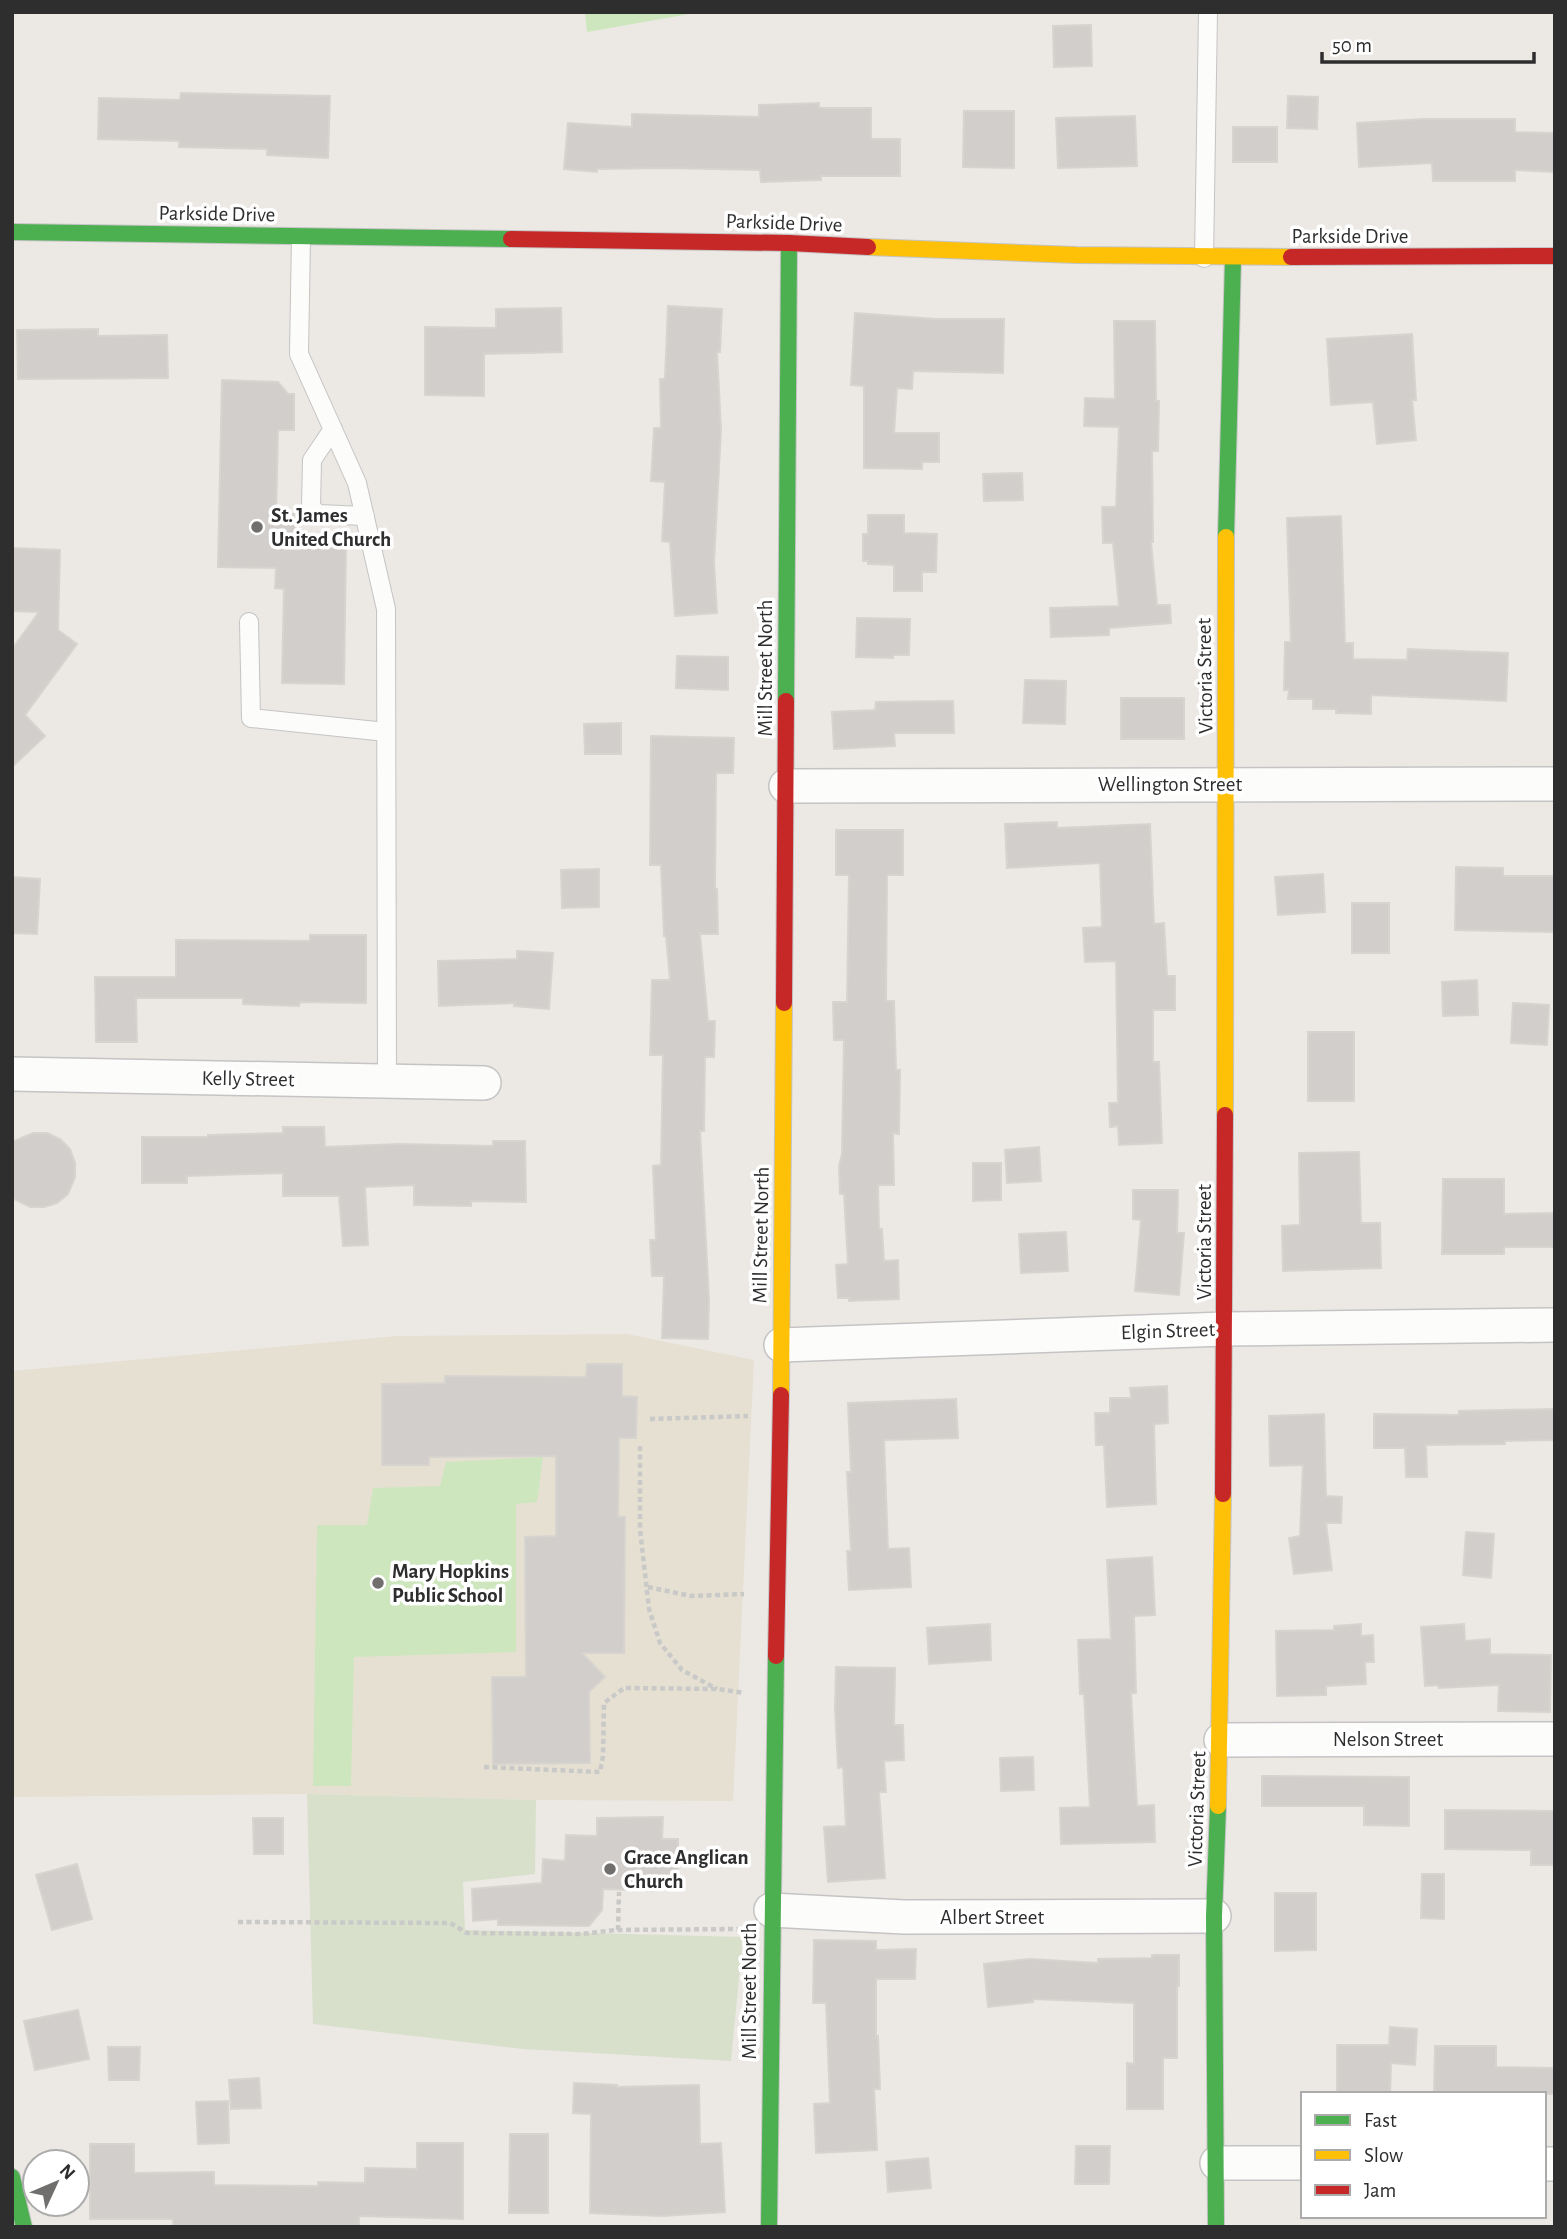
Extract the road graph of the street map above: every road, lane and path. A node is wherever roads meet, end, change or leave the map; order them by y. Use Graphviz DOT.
graph roads {
  1 [pos="1208,12"];
  2 [pos="12,232"];
  3 [pos="301,237"];
  4 [pos="789,243"];
  5 [pos="1555,256"];
  6 [pos="1204,258"];
  7 [pos="1233,258"];
  8 [pos="333,429"];
  9 [pos="365,516"];
  10 [pos="249,622"];
  11 [pos="386,732"];
  12 [pos="1227,784"];
  13 [pos="1555,784"];
  14 [pos="786,786"];
  15 [pos="12,1074"];
  16 [pos="387,1081"];
  17 [pos="484,1083"];
  18 [pos="1555,1325"];
  19 [pos="1224,1329"];
  20 [pos="781,1345"];
  21 [pos="780,1416"];
  22 [pos="650,1419"];
  23 [pos="640,1447"];
  24 [pos="648,1587"];
  25 [pos="777,1594"];
  26 [pos="718,1689"];
  27 [pos="775,1696"];
  28 [pos="1555,1739"];
  29 [pos="1221,1740"];
  30 [pos="484,1767"];
  31 [pos="619,1892"];
  32 [pos="1214,1916"];
  33 [pos="771,1920"];
  34 [pos="239,1922"];
  35 [pos="618,1930"];
  36 [pos="1217,2163"];
  37 [pos="1301,2163"];
  38 [pos="12,2177"];
  39 [pos="24,2227"];
  40 [pos="769,2227"];
  41 [pos="1216,2227"];
  1 -- 6 [label="lane"];
  2 -- 3 [label="main road, Parkside Drive"];
  3 -- 4 [label="main road, Parkside Drive"];
  3 -- 8 [label="lane"];
  4 -- 6 [label="main road, Parkside Drive"];
  4 -- 14 [label="main road, Mill Street North"];
  5 -- 7 [label="main road, Parkside Drive"];
  6 -- 7 [label="main road, Parkside Drive"];
  7 -- 12 [label="main road, Victoria Street"];
  8 -- 9 [label="lane"];
  8 -- 9 [label="lane"];
  9 -- 11 [label="lane"];
  10 -- 11 [label="lane"];
  11 -- 16 [label="lane"];
  12 -- 13 [label="street, Wellington Street"];
  12 -- 14 [label="street, Wellington Street"];
  12 -- 19 [label="main road, Victoria Street"];
  14 -- 20 [label="main road, Mill Street North"];
  15 -- 16 [label="street, Kelly Street"];
  16 -- 17 [label="street, Kelly Street"];
  18 -- 19 [label="street, Elgin Street"];
  19 -- 20 [label="street, Elgin Street"];
  19 -- 29 [label="main road, Victoria Street"];
  20 -- 21 [label="main road, Mill Street North"];
  21 -- 22 [label="path"];
  21 -- 25 [label="main road, Mill Street North"];
  23 -- 24 [label="path"];
  24 -- 25 [label="path"];
  24 -- 26 [label="path"];
  25 -- 27 [label="main road, Mill Street North"];
  26 -- 27 [label="path"];
  26 -- 30 [label="path"];
  27 -- 33 [label="main road, Mill Street North"];
  28 -- 29 [label="street, Nelson Street"];
  29 -- 32 [label="main road, Victoria Street"];
  31 -- 35 [label="path"];
  32 -- 33 [label="street, Albert Street"];
  32 -- 36 [label="main road, Victoria Street"];
  33 -- 35 [label="path"];
  33 -- 40 [label="main road, Mill Street North"];
  34 -- 35 [label="path"];
  36 -- 37 [label="street"];
  36 -- 41 [label="main road, Victoria Street"];
  38 -- 39 [label="main road"];
}
